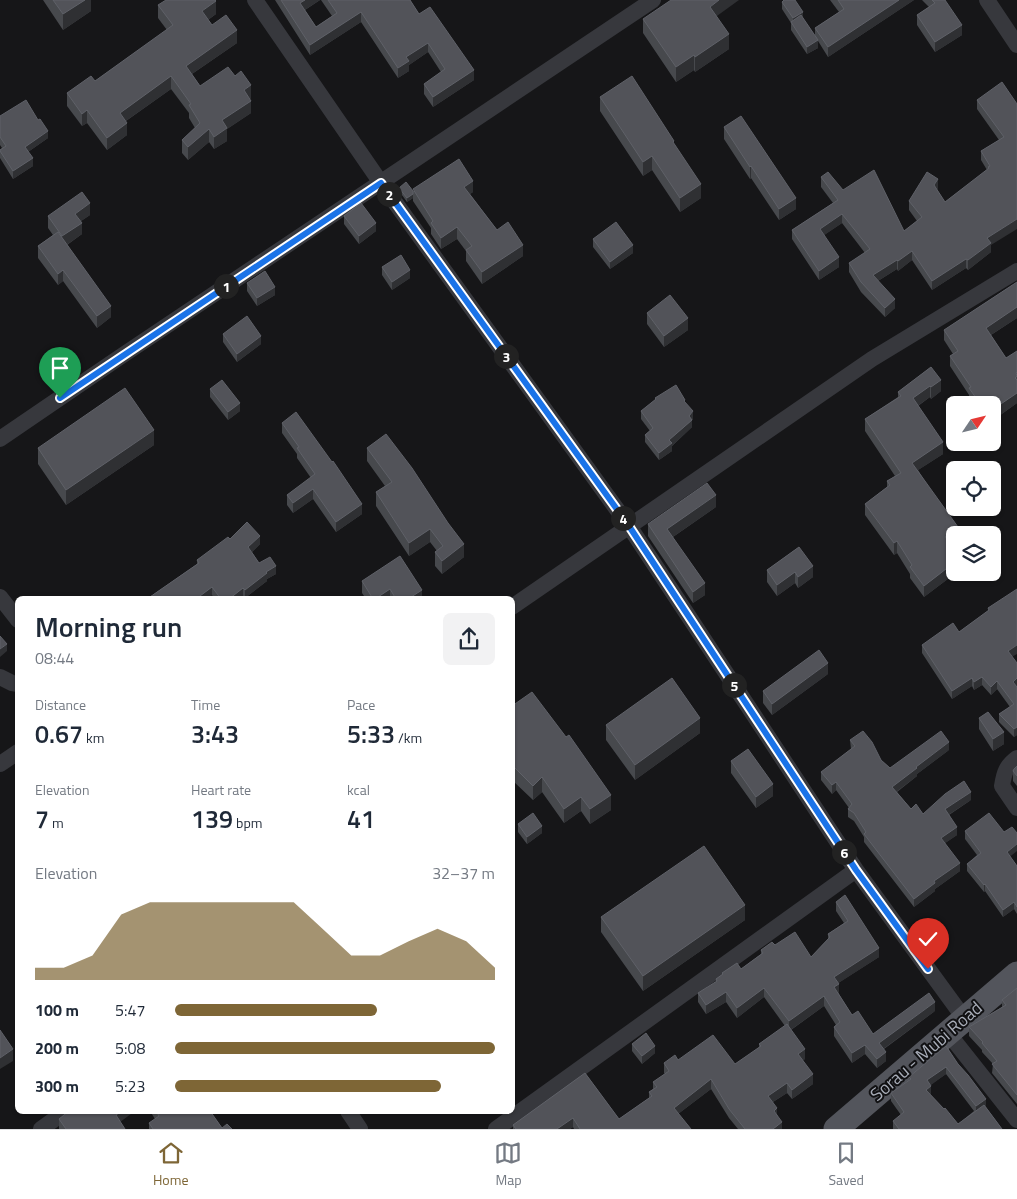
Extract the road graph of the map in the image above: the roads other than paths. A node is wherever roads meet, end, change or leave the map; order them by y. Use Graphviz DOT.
graph roads {
  1 [pos="255,0"];
  2 [pos="653,0"];
  3 [pos="987,0"];
  4 [pos="1017,45"];
  5 [pos="381,183"];
  6 [pos="1017,271"];
  7 [pos="0,439"];
  8 [pos="629,526"];
  9 [pos="0,597"];
  10 [pos="515,605"];
  11 [pos="15,616"];
  12 [pos="0,677"];
  13 [pos="15,684"];
  14 [pos="15,754"];
  15 [pos="1017,758"];
  16 [pos="0,764"];
  17 [pos="1017,808"];
  18 [pos="856,870"];
  19 [pos="1017,974"];
  20 [pos="956,1026"];
  21 [pos="62,1114"];
  22 [pos="350,1114"];
  23 [pos="1017,1120"];
  24 [pos="41,1129"];
  25 [pos="360,1129"];
  26 [pos="496,1129"];
  27 [pos="836,1129"];
  1 -- 5 [label="street"];
  2 -- 5 [label="street"];
  3 -- 4 [label="street"];
  5 -- 7 [label="street"];
  5 -- 8 [label="street"];
  6 -- 8 [label="street"];
  8 -- 10 [label="street"];
  8 -- 18 [label="street"];
  9 -- 11 [label="street"];
  12 -- 13 [label="street"];
  14 -- 16 [label="street"];
  15 -- 17 [label="street"];
  18 -- 20 [label="street"];
  18 -- 26 [label="street"];
  19 -- 20 [label="main road, Sorau - Mubi Road"];
  20 -- 23 [label="street"];
  20 -- 27 [label="main road, Sorau - Mubi Road"];
  21 -- 24 [label="street"];
  22 -- 25 [label="street"];
}
